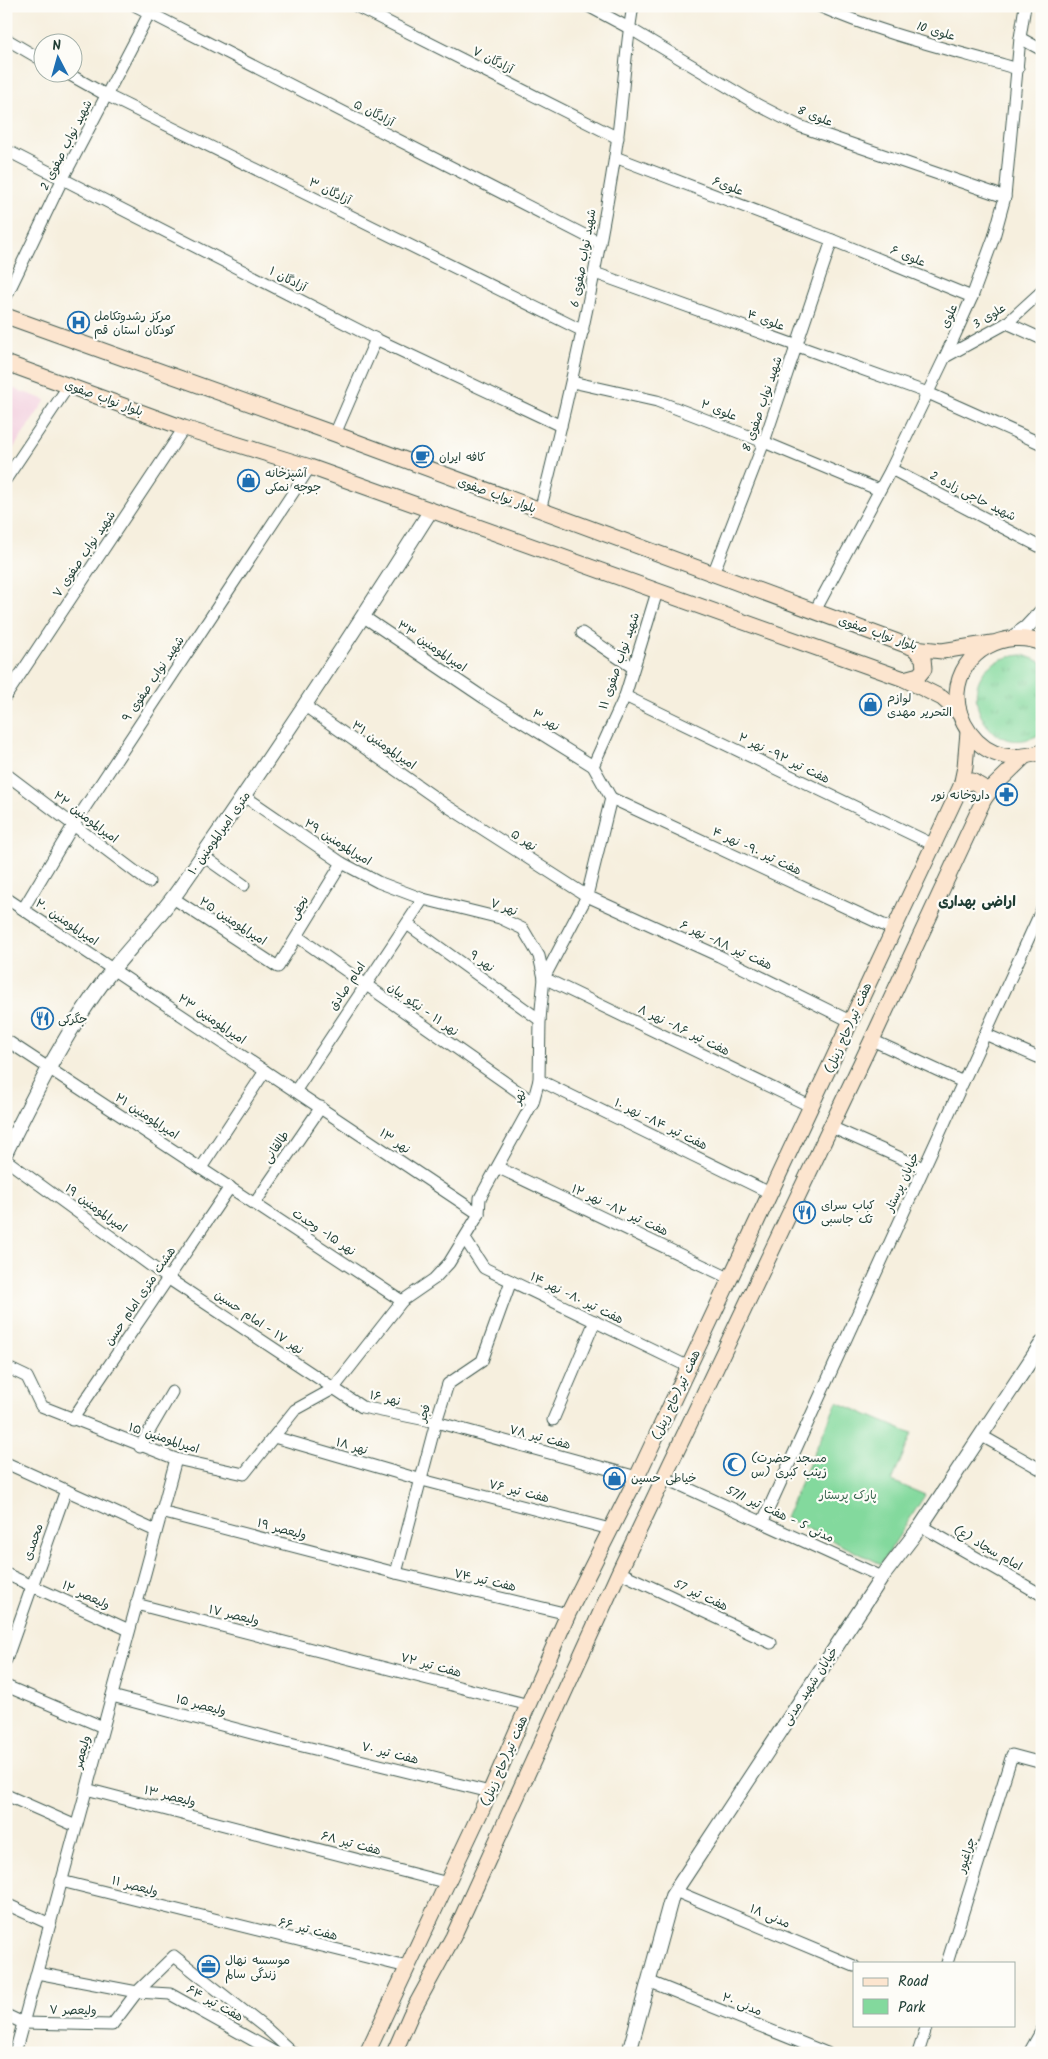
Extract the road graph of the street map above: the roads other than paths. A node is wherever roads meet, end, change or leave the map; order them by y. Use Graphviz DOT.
graph roads {
  1 [pos="136,6"];
  2 [pos="356,6"];
  3 [pos="588,6"];
  4 [pos="633,6"];
  5 [pos="819,6"];
  6 [pos="1025,6"];
  7 [pos="151,10"];
  8 [pos="629,28"];
  9 [pos="1020,38"];
  10 [pos="6,39"];
  11 [pos="1042,50"];
  12 [pos="32,54"];
  13 [pos="1018,69"];
  14 [pos="82,82"];
  15 [pos="106,95"];
  16 [pos="618,138"];
  17 [pos="6,150"];
  18 [pos="615,157"];
  19 [pos="62,180"];
  20 [pos="1005,197"];
  21 [pos="832,240"];
  22 [pos="600,243"];
  23 [pos="595,273"];
  24 [pos="1042,291"];
  25 [pos="6,297"];
  26 [pos="972,297"];
  27 [pos="6,316"];
  28 [pos="1007,323"];
  29 [pos="583,331"];
  30 [pos="376,339"];
  31 [pos="1042,339"];
  32 [pos="797,346"];
  33 [pos="945,357"];
  34 [pos="6,363"];
  35 [pos="572,382"];
  36 [pos="69,385"];
  37 [pos="928,393"];
  38 [pos="561,426"];
  39 [pos="184,428"];
  40 [pos="335,434"];
  41 [pos="764,442"];
  42 [pos="1042,444"];
  43 [pos="310,467"];
  44 [pos="891,469"];
  45 [pos="6,479"];
  46 [pos="879,490"];
  47 [pos="431,510"];
  48 [pos="540,511"];
  49 [pos="1042,548"];
  50 [pos="713,574"];
  51 [pos="657,592"];
  52 [pos="1042,610"];
  53 [pos="815,611"];
  54 [pos="364,617"];
  55 [pos="582,633"];
  56 [pos="1012,638"];
  57 [pos="992,643"];
  58 [pos="1042,643"];
  59 [pos="914,648"];
  60 [pos="632,667"];
  61 [pos="904,679"];
  62 [pos="6,696"];
  63 [pos="624,696"];
  64 [pos="484,698"];
  65 [pos="305,706"];
  66 [pos="960,714"];
  67 [pos="968,732"];
  68 [pos="1042,752"];
  69 [pos="1024,757"];
  70 [pos="593,766"];
  71 [pos="6,774"];
  72 [pos="961,786"];
  73 [pos="244,796"];
  74 [pos="611,798"];
  75 [pos="984,799"];
  76 [pos="447,806"];
  77 [pos="74,824"];
  78 [pos="932,844"];
  79 [pos="203,856"];
  80 [pos="342,863"];
  81 [pos="149,882"];
  82 [pos="244,886"];
  83 [pos="587,896"];
  84 [pos="6,898"];
  85 [pos="173,898"];
  86 [pos="423,899"];
  87 [pos="23,909"];
  88 [pos="1042,909"];
  89 [pos="408,924"];
  90 [pos="892,929"];
  91 [pos="298,937"];
  92 [pos="278,967"];
  93 [pos="112,970"];
  94 [pos="544,978"];
  95 [pos="364,985"];
  96 [pos="540,1020"];
  97 [pos="852,1022"];
  98 [pos="985,1034"];
  99 [pos="6,1040"];
  100 [pos="872,1040"];
  101 [pos="1042,1059"];
  102 [pos="47,1068"];
  103 [pos="265,1071"];
  104 [pos="539,1080"];
  105 [pos="963,1082"];
  106 [pos="296,1090"];
  107 [pos="533,1102"];
  108 [pos="320,1107"];
  109 [pos="812,1107"];
  110 [pos="831,1127"];
  111 [pos="6,1152"];
  112 [pos="6,1160"];
  113 [pos="201,1168"];
  114 [pos="499,1168"];
  115 [pos="923,1168"];
  116 [pos="230,1187"];
  117 [pos="770,1193"];
  118 [pos="255,1203"];
  119 [pos="480,1214"];
  120 [pos="465,1240"];
  121 [pos="729,1278"];
  122 [pos="169,1279"];
  123 [pos="510,1281"];
  124 [pos="402,1301"];
  125 [pos="595,1322"];
  126 [pos="1042,1343"];
  127 [pos="6,1367"];
  128 [pos="689,1367"];
  129 [pos="333,1389"];
  130 [pos="172,1392"];
  131 [pos="72,1420"];
  132 [pos="554,1420"];
  133 [pos="436,1422"];
  134 [pos="982,1436"];
  135 [pos="274,1437"];
  136 [pos="140,1446"];
  137 [pos="176,1459"];
  138 [pos="6,1464"];
  139 [pos="1042,1470"];
  140 [pos="637,1478"];
  141 [pos="665,1478"];
  142 [pos="422,1480"];
  143 [pos="66,1490"];
  144 [pos="161,1512"];
  145 [pos="763,1520"];
  146 [pos="922,1526"];
  147 [pos="610,1529"];
  148 [pos="156,1531"];
  149 [pos="619,1572"];
  150 [pos="396,1573"];
  151 [pos="6,1574"];
  152 [pos="882,1577"];
  153 [pos="32,1586"];
  154 [pos="1042,1595"];
  155 [pos="136,1604"];
  156 [pos="568,1614"];
  157 [pos="129,1630"];
  158 [pos="770,1643"];
  159 [pos="326,1652"];
  160 [pos="6,1660"];
  161 [pos="6,1686"];
  162 [pos="112,1696"];
  163 [pos="529,1705"];
  164 [pos="103,1727"];
  165 [pos="282,1741"];
  166 [pos="1042,1763"];
  167 [pos="86,1790"];
  168 [pos="490,1792"];
  169 [pos="6,1795"];
  170 [pos="76,1826"];
  171 [pos="247,1829"];
  172 [pos="61,1881"];
  173 [pos="448,1883"];
  174 [pos="675,1891"];
  175 [pos="6,1904"];
  176 [pos="202,1918"];
  177 [pos="50,1924"];
  178 [pos="947,1962"];
  179 [pos="853,1966"];
  180 [pos="406,1967"];
  181 [pos="36,1972"];
  182 [pos="648,1980"];
  183 [pos="137,1992"];
  184 [pos="6,2015"];
  185 [pos="23,2023"];
  186 [pos="927,2026"];
  187 [pos="1042,2030"];
  188 [pos="15,2053"];
  189 [pos="276,2053"];
  190 [pos="294,2053"];
  191 [pos="367,2053"];
  192 [pos="394,2053"];
  193 [pos="629,2053"];
  194 [pos="827,2053"];
  195 [pos="918,2053"];
  196 [pos="1029,2053"];
  1 -- 7 [label="street, آزادگان ۵"];
  2 -- 16 [label="street, آزادگان ۷"];
  3 -- 8 [label="street, علوی 8"];
  4 -- 8 [label="street, شهید نواب صفوی 6"];
  5 -- 13 [label="street, علوی 10"];
  6 -- 9 [label="street, علوی"];
  7 -- 15 [label="street, شهید نواب صفوی 2"];
  7 -- 22 [label="street, آزادگان ۵"];
  8 -- 16 [label="street, شهید نواب صفوی 6"];
  8 -- 20 [label="street, علوی 8"];
  9 -- 11 [label="street"];
  9 -- 13 [label="street, علوی"];
  10 -- 12 [label="street"];
  13 -- 20 [label="street, علوی"];
  14 -- 15 [label="street, آزادگان ۳"];
  15 -- 19 [label="street, شهید نواب صفوی 2"];
  15 -- 29 [label="street, آزادگان ۳"];
  16 -- 18 [label="street, شهید نواب صفوی 6"];
  17 -- 19 [label="street, آزادگان ۱"];
  18 -- 21 [label="street, علوی۶"];
  18 -- 22 [label="street, شهید نواب صفوی 6"];
  19 -- 25 [label="street, شهید نواب صفوی 2"];
  19 -- 30 [label="street, آزادگان ۱"];
  20 -- 26 [label="street, علوی"];
  21 -- 26 [label="street, علوی ۶"];
  21 -- 32 [label="street, شهید نواب صفوی 8"];
  22 -- 23 [label="street, شهید نواب صفوی 6"];
  23 -- 29 [label="street, شهید نواب صفوی 6"];
  23 -- 32 [label="street, علوی ۴"];
  24 -- 28 [label="street, علوی 3"];
  26 -- 33 [label="street, علوی"];
  27 -- 40 [label="main road, بلوار نواب صفوی"];
  28 -- 31 [label="street"];
  28 -- 33 [label="street, علوی 3"];
  29 -- 35 [label="street, شهید نواب صفوی 6"];
  30 -- 38 [label="street, آزادگان ۱"];
  30 -- 40 [label="street"];
  32 -- 37 [label="street, علوی ۴"];
  32 -- 41 [label="street, شهید نواب صفوی 8"];
  33 -- 37 [label="street, علوی"];
  34 -- 36 [label="main road, بلوار نواب صفوی"];
  35 -- 38 [label="street, شهید نواب صفوی 6"];
  35 -- 41 [label="street, علوی ۲"];
  36 -- 39 [label="main road, بلوار نواب صفوی"];
  36 -- 45 [label="street"];
  37 -- 42 [label="street, علوی ۴"];
  37 -- 44 [label="street, علوی"];
  38 -- 48 [label="street, شهید نواب صفوی 6"];
  39 -- 43 [label="main road, بلوار نواب صفوی"];
  39 -- 62 [label="street, شهید نواب صفوی ۷"];
  40 -- 48 [label="main road, بلوار نواب صفوی"];
  41 -- 46 [label="street, علوی ۲"];
  41 -- 50 [label="street, شهید نواب صفوی 8"];
  43 -- 47 [label="main road, بلوار نواب صفوی"];
  43 -- 77 [label="street, شهید نواب صفوی ۹"];
  44 -- 46 [label="street, علوی"];
  44 -- 49 [label="street, شهید حاجی زاده 2"];
  46 -- 53 [label="street, علوی"];
  47 -- 51 [label="main road, بلوار نواب صفوی"];
  47 -- 54 [label="street, ۱۰ متری امیرالمومنین"];
  48 -- 50 [label="main road, بلوار نواب صفوی"];
  50 -- 53 [label="main road, بلوار نواب صفوی"];
  51 -- 60 [label="street, شهید نواب صفوی ۱۱"];
  51 -- 61 [label="main road, بلوار نواب صفوی"];
  52 -- 56 [label="street"];
  53 -- 59 [label="main road, بلوار نواب صفوی"];
  54 -- 64 [label="street, امیرالمومنین ۳۳"];
  54 -- 65 [label="street, ۱۰ متری امیرالمومنین"];
  55 -- 60 [label="street"];
  56 -- 57 [label="main road, بلوار نواب صفوی"];
  56 -- 58 [label="main road"];
  57 -- 59 [label="main road, بلوار نواب صفوی"];
  57 -- 66 [label="main road"];
  59 -- 61 [label="main road"];
  60 -- 63 [label="street, شهید نواب صفوی ۱۱"];
  61 -- 66 [label="main road, بلوار نواب صفوی"];
  63 -- 70 [label="street, شهید نواب صفوی ۱۱"];
  63 -- 78 [label="street, هفت تیر ۹۲- نهر ۲"];
  64 -- 70 [label="street, نهر ۳"];
  65 -- 73 [label="street, ۱۰ متری امیرالمومنین"];
  65 -- 76 [label="street, امیرالمومنین ۳۱"];
  66 -- 67 [label="main road"];
  67 -- 69 [label="main road"];
  67 -- 72 [label="main road, هفت تیر(حاج زینل)"];
  68 -- 69 [label="main road"];
  69 -- 75 [label="main road, هفت تیر(حاج زینل)"];
  70 -- 74 [label="street"];
  71 -- 77 [label="street, امیرالمومنین ۲۲"];
  72 -- 75 [label="main road"];
  72 -- 78 [label="main road, هفت تیر(حاج زینل)"];
  73 -- 79 [label="street, ۱۰ متری امیرالمومنین"];
  73 -- 80 [label="street, امیرالمومنین ۲۹"];
  74 -- 83 [label="street, نهر"];
  74 -- 90 [label="street, هفت تیر ۹۰- نهر ۴"];
  75 -- 100 [label="main road, هفت تیر(حاج زینل)"];
  76 -- 83 [label="street, نهر ۵"];
  77 -- 81 [label="street, امیرالمومنین ۲۲"];
  77 -- 87 [label="street, شهید نواب صفوی ۹"];
  78 -- 90 [label="main road, هفت تیر(حاج زینل)"];
  79 -- 82 [label="street"];
  79 -- 85 [label="street, ۱۰ متری امیرالمومنین"];
  80 -- 86 [label="street, امیرالمومنین ۲۹"];
  80 -- 91 [label="street, نجفی"];
  83 -- 94 [label="street, نهر"];
  83 -- 97 [label="street, هفت تیر ۸۸- نهر ۶"];
  84 -- 87 [label="street, امیرالمومنین ۲۰"];
  85 -- 92 [label="street, امیرالمومنین ۲۵"];
  85 -- 93 [label="street, ۱۰ متری امیرالمومنین"];
  86 -- 89 [label="street, امام صادق"];
  86 -- 94 [label="street, نهر ۷"];
  87 -- 93 [label="street, امیرالمومنین ۲۰"];
  88 -- 98 [label="street, خیابان پرستار"];
  89 -- 95 [label="street, امام صادق"];
  89 -- 96 [label="street, نهر ۹"];
  90 -- 97 [label="main road, هفت تیر(حاج زینل)"];
  91 -- 92 [label="street, نجفی"];
  91 -- 95 [label="street, نهر ۱۱ - نیکو بیان"];
  93 -- 102 [label="street, ۱۰ متری امیرالمومنین"];
  93 -- 103 [label="street, امیرالمومنین ۲۳"];
  94 -- 96 [label="street, نهر"];
  94 -- 109 [label="street, هفت تیر ۸۶- نهر ۸"];
  95 -- 106 [label="street, امام صادق"];
  95 -- 107 [label="street, نهر ۱۱ - نیکو بیان"];
  96 -- 104 [label="street, نهر"];
  97 -- 109 [label="main road, هفت تیر(حاج زینل)"];
  98 -- 101 [label="street"];
  98 -- 105 [label="street, خیابان پرستار"];
  99 -- 102 [label="street, امیرالمومنین ۲۱"];
  100 -- 105 [label="street"];
  100 -- 110 [label="main road, هفت تیر(حاج زینل)"];
  102 -- 111 [label="street, ۱۰ متری امیرالمومنین"];
  102 -- 113 [label="street, امیرالمومنین ۲۱"];
  103 -- 106 [label="street, امیرالمومنین ۲۳"];
  103 -- 113 [label="street"];
  104 -- 107 [label="street, نهر"];
  104 -- 117 [label="street, هفت تیر ۸۴- نهر ۱۰"];
  105 -- 115 [label="street, خیابان پرستار"];
  106 -- 108 [label="street, نهر ۱۳"];
  107 -- 114 [label="street, نهر"];
  108 -- 118 [label="street, طالقانی"];
  108 -- 119 [label="street, نهر ۱۳"];
  109 -- 117 [label="main road, هفت تیر(حاج زینل)"];
  110 -- 115 [label="street"];
  110 -- 141 [label="main road, هفت تیر(حاج زینل)"];
  112 -- 122 [label="street, امیرالمومنین ۱۹"];
  113 -- 116 [label="street, امیرالمومنین ۲۱"];
  114 -- 119 [label="street, نهر"];
  114 -- 121 [label="street, هفت تیر ۸۲- نهر ۱۲"];
  115 -- 145 [label="street, خیابان پرستار"];
  116 -- 118 [label="street, نهر ۱۵- وحدت"];
  116 -- 122 [label="street, هشت متری امام حسن"];
  117 -- 121 [label="main road, هفت تیر(حاج زینل)"];
  118 -- 124 [label="street, نهر ۱۵- وحدت"];
  119 -- 120 [label="street, نهر"];
  120 -- 123 [label="street, هفت تیر ۸۰- نهر ۱۴"];
  120 -- 124 [label="street, نهر"];
  121 -- 128 [label="main road, هفت تیر(حاج زینل)"];
  122 -- 129 [label="street, نهر ۱۷ - امام حسین"];
  122 -- 131 [label="street, هشت متری امام حسن"];
  123 -- 125 [label="street, هفت تیر ۸۰- نهر ۱۴"];
  123 -- 133 [label="street, فجر"];
  124 -- 129 [label="street, نهر"];
  125 -- 128 [label="street, هفت تیر ۸۰- نهر ۱۴"];
  125 -- 132 [label="street"];
  126 -- 134 [label="street, خیابان شهید مدنی"];
  127 -- 131 [label="street, امیرالمومنین ۱۵"];
  128 -- 140 [label="main road, هفت تیر(حاج زینل)"];
  129 -- 133 [label="street, نهر ۱۶"];
  129 -- 135 [label="street, امیرالمومنین ۱۵"];
  130 -- 136 [label="street"];
  131 -- 136 [label="street, امیرالمومنین ۱۵"];
  133 -- 140 [label="street, هفت تیر ۷۸"];
  133 -- 142 [label="street, فجر"];
  134 -- 139 [label="street"];
  134 -- 146 [label="street, خیابان شهید مدنی"];
  135 -- 137 [label="street, امیرالمومنین ۱۵"];
  135 -- 142 [label="street, نهر ۱۸"];
  136 -- 137 [label="street, امیرالمومنین ۱۵"];
  137 -- 144 [label="street, ولیعصر"];
  138 -- 143 [label="street"];
  140 -- 147 [label="main road, هفت تیر(حاج زینل)"];
  141 -- 145 [label="street, مدنی 5 - هفت تیر 57/1"];
  141 -- 149 [label="main road, هفت تیر(حاج زینل)"];
  142 -- 147 [label="street, هفت تیر ۷۶"];
  142 -- 150 [label="street, فجر"];
  143 -- 148 [label="street"];
  143 -- 153 [label="street, محمدی"];
  144 -- 148 [label="street, ولیعصر"];
  144 -- 150 [label="street, ولیعصر ۱۹"];
  145 -- 152 [label="street, مدنی 5 - هفت تیر 57/1"];
  146 -- 152 [label="street, خیابان شهید مدنی"];
  146 -- 154 [label="street, امام سجاد (ع)"];
  147 -- 156 [label="main road, هفت تیر(حاج زینل)"];
  148 -- 155 [label="street, ولیعصر"];
  149 -- 158 [label="street, هفت تیر 57"];
  149 -- 192 [label="main road, هفت تیر(حاج زینل)"];
  150 -- 156 [label="street, هفت تیر ۷۴"];
  151 -- 153 [label="street, ولیعصر ۱۲"];
  152 -- 174 [label="street, خیابان شهید مدنی"];
  153 -- 157 [label="street, ولیعصر ۱۲"];
  153 -- 160 [label="street, محمدی"];
  155 -- 157 [label="street, ولیعصر"];
  155 -- 159 [label="street, ولیعصر ۱۷"];
  156 -- 163 [label="main road, هفت تیر(حاج زینل)"];
  157 -- 162 [label="street, ولیعصر"];
  159 -- 163 [label="street, هفت تیر ۷۲"];
  161 -- 164 [label="street"];
  162 -- 164 [label="street, ولیعصر"];
  162 -- 165 [label="street, ولیعصر ۱۵"];
  163 -- 168 [label="main road, هفت تیر(حاج زینل)"];
  164 -- 167 [label="street, ولیعصر"];
  165 -- 168 [label="street, هفت تیر ۷۰"];
  166 -- 178 [label="street, چراغپور"];
  167 -- 170 [label="street, ولیعصر"];
  167 -- 171 [label="street, ولیعصر ۱۳"];
  168 -- 173 [label="main road, هفت تیر(حاج زینل)"];
  169 -- 170 [label="street"];
  170 -- 172 [label="street, ولیعصر"];
  171 -- 173 [label="street, هفت تیر ۶۸"];
  172 -- 176 [label="street, ولیعصر ۱۱"];
  172 -- 177 [label="street, ولیعصر"];
  173 -- 180 [label="main road, هفت تیر(حاج زینل)"];
  174 -- 179 [label="street, مدنی ۱۸"];
  174 -- 182 [label="street, خیابان شهید مدنی"];
  175 -- 177 [label="street"];
  176 -- 180 [label="street, هفت تیر ۶۶"];
  177 -- 181 [label="street, ولیعصر"];
  180 -- 191 [label="main road, هفت تیر(حاج زینل)"];
  181 -- 183 [label="street, هفت تیر ۶۴"];
  181 -- 185 [label="street, ولیعصر"];
  182 -- 193 [label="street, خیابان شهید مدنی"];
  182 -- 194 [label="street, مدنی ۲۰"];
  183 -- 185 [label="street, ولیعصر ۷"];
  183 -- 189 [label="street, هفت تیر ۶۴"];
  183 -- 190 [label="street"];
  184 -- 185 [label="street"];
  185 -- 188 [label="street, ولیعصر"];
  186 -- 195 [label="street"];
  187 -- 196 [label="street"];
}
